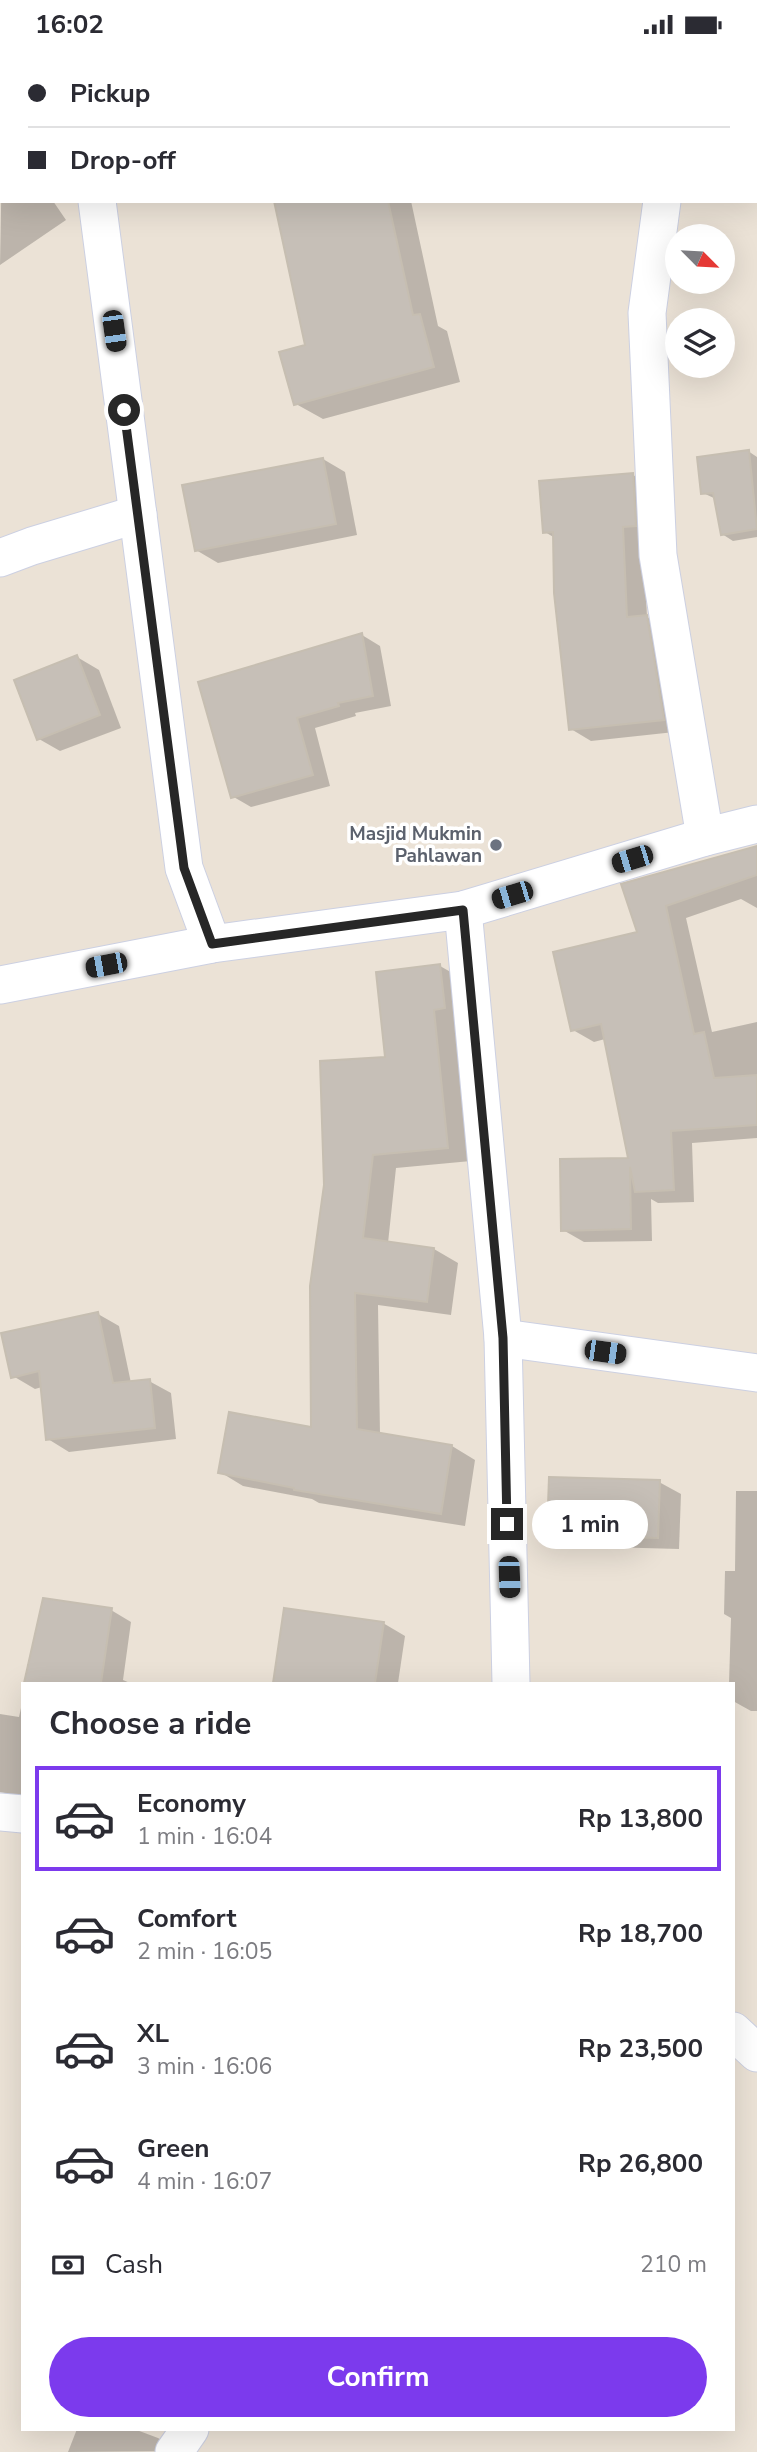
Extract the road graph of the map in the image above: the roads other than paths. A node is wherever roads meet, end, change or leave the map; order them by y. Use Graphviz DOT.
graph roads {
  1 [pos="97,203"];
  2 [pos="662,203"];
  3 [pos="138,514"];
  4 [pos="0,558"];
  5 [pos="757,824"];
  6 [pos="705,837"];
  7 [pos="463,910"];
  8 [pos="212,944"];
  9 [pos="0,985"];
  10 [pos="503,1338"];
  11 [pos="757,1373"];
  12 [pos="511,1682"];
  13 [pos="0,1812"];
  14 [pos="21,1814"];
  15 [pos="735,2033"];
  16 [pos="757,2053"];
  17 [pos="189,2431"];
  18 [pos="174,2452"];
  1 -- 3 [label="street"];
  2 -- 6 [label="street"];
  3 -- 4 [label="street"];
  3 -- 8 [label="street"];
  5 -- 6 [label="street"];
  6 -- 7 [label="street"];
  7 -- 8 [label="street"];
  7 -- 10 [label="street"];
  8 -- 9 [label="street"];
  10 -- 11 [label="street"];
  10 -- 12 [label="street"];
  13 -- 14 [label="street"];
  15 -- 16 [label="street"];
  17 -- 18 [label="street"];
}
